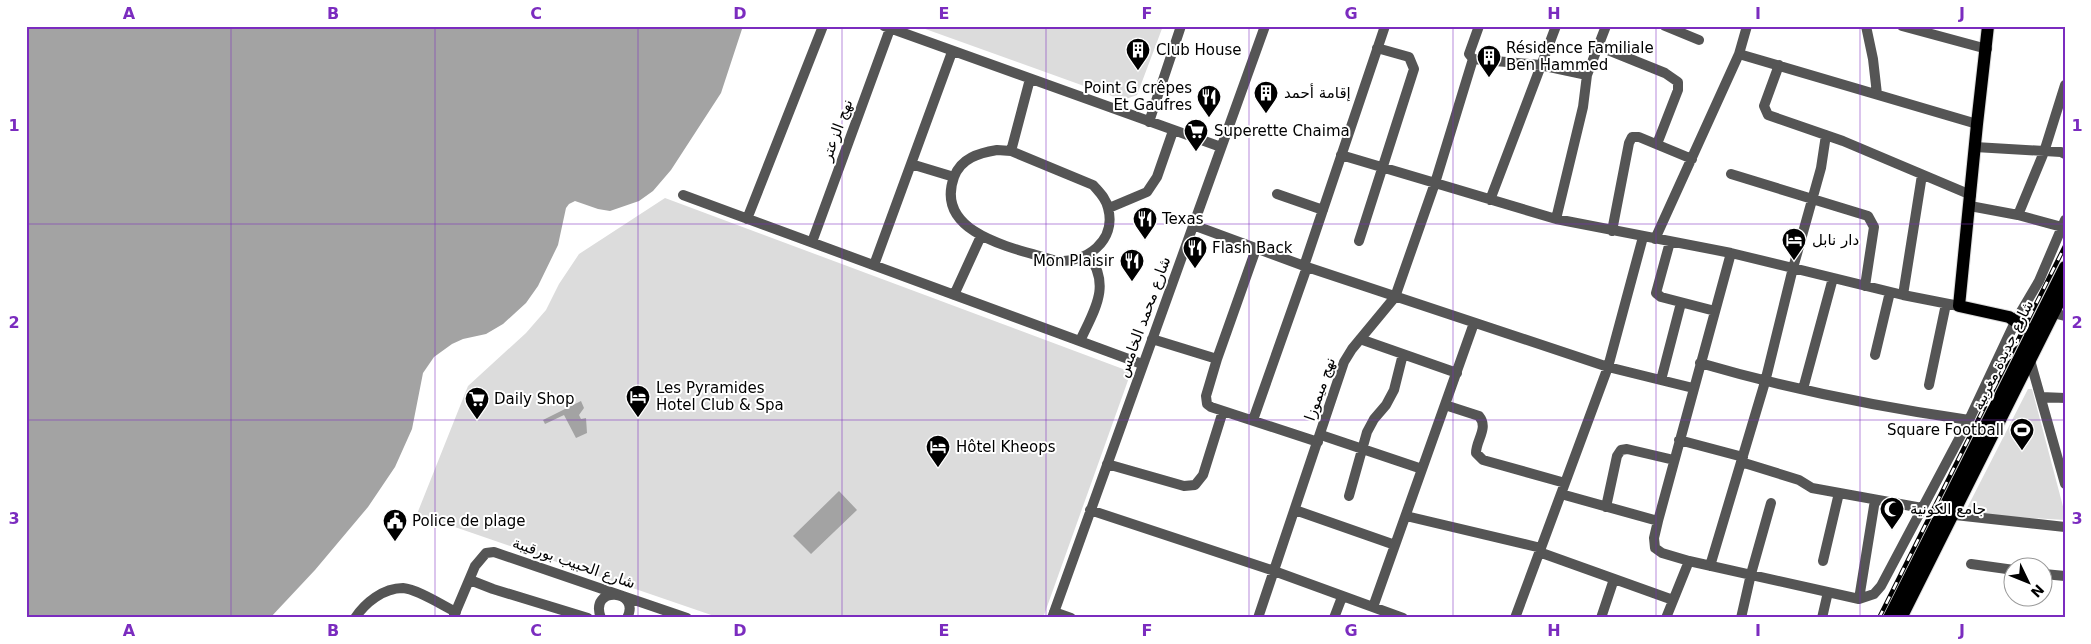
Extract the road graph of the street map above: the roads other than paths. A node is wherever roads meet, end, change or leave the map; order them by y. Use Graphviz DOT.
graph roads {
  1 [pos="823,26"];
  2 [pos="1181,26"];
  3 [pos="1265,26"];
  4 [pos="1385,26"];
  5 [pos="1479,26"];
  6 [pos="1556,26"];
  7 [pos="1606,26"];
  8 [pos="1666,26"];
  9 [pos="1747,26"];
  10 [pos="1866,26"];
  11 [pos="1902,26"];
  12 [pos="1988,26"];
  13 [pos="887,27"];
  14 [pos="1699,40"];
  15 [pos="1598,46"];
  16 [pos="1377,48"];
  17 [pos="1987,49"];
  18 [pos="952,52"];
  19 [pos="1739,54"];
  20 [pos="1473,59"];
  21 [pos="1540,65"];
  22 [pos="1779,65"];
  23 [pos="1588,76"];
  24 [pos="1030,80"];
  25 [pos="2065,85"];
  26 [pos="1877,94"];
  27 [pos="1149,122"];
  28 [pos="1977,124"];
  29 [pos="1174,131"];
  30 [pos="1826,135"];
  31 [pos="1656,144"];
  32 [pos="1221,147"];
  33 [pos="1975,147"];
  34 [pos="1011,151"];
  35 [pos="2044,152"];
  36 [pos="2065,154"];
  37 [pos="1341,155"];
  38 [pos="1692,159"];
  39 [pos="911,164"];
  40 [pos="1382,167"];
  41 [pos="1731,174"];
  42 [pos="1922,174"];
  43 [pos="954,177"];
  44 [pos="1435,183"];
  45 [pos="683,194"];
  46 [pos="1277,194"];
  47 [pos="1812,199"];
  48 [pos="1490,200"];
  49 [pos="1970,200"];
  50 [pos="1109,208"];
  51 [pos="1323,210"];
  52 [pos="2018,215"];
  53 [pos="747,219"];
  54 [pos="1556,219"];
  55 [pos="2063,224"];
  56 [pos="1192,225"];
  57 [pos="1612,231"];
  58 [pos="981,236"];
  59 [pos="1643,237"];
  60 [pos="1655,239"];
  61 [pos="1359,241"];
  62 [pos="812,242"];
  63 [pos="1670,242"];
  64 [pos="1256,249"];
  65 [pos="1731,253"];
  66 [pos="1088,254"];
  67 [pos="874,265"];
  68 [pos="1305,266"];
  69 [pos="2065,267"];
  70 [pos="1793,268"];
  71 [pos="1833,278"];
  72 [pos="1865,286"];
  73 [pos="2065,290"];
  74 [pos="1890,292"];
  75 [pos="954,295"];
  76 [pos="1903,296"];
  77 [pos="1395,297"];
  78 [pos="1682,303"];
  79 [pos="1946,304"];
  80 [pos="1960,306"];
  81 [pos="1715,311"];
  82 [pos="2059,315"];
  83 [pos="2016,320"];
  84 [pos="1474,323"];
  85 [pos="2033,333"];
  86 [pos="1152,339"];
  87 [pos="1360,339"];
  88 [pos="1080,341"];
  89 [pos="1404,354"];
  90 [pos="1875,354"];
  91 [pos="1217,359"];
  92 [pos="2030,360"];
  93 [pos="1700,363"];
  94 [pos="1142,364"];
  95 [pos="1608,368"];
  96 [pos="1456,373"];
  97 [pos="1661,380"];
  98 [pos="1765,382"];
  99 [pos="1929,385"];
  100 [pos="1693,388"];
  101 [pos="1803,389"];
  102 [pos="2041,397"];
  103 [pos="2065,398"];
  104 [pos="1445,405"];
  105 [pos="1223,411"];
  106 [pos="1253,420"];
  107 [pos="1969,420"];
  108 [pos="1319,438"];
  109 [pos="1679,440"];
  110 [pos="1362,448"];
  111 [pos="1674,460"];
  112 [pos="1742,460"];
  113 [pos="1106,464"];
  114 [pos="1422,469"];
  115 [pos="1565,483"];
  116 [pos="2065,484"];
  117 [pos="1839,493"];
  118 [pos="1561,494"];
  119 [pos="1349,496"];
  120 [pos="1874,500"];
  121 [pos="1771,503"];
  122 [pos="1606,507"];
  123 [pos="1922,508"];
  124 [pos="1090,510"];
  125 [pos="1295,510"];
  126 [pos="1948,514"];
  127 [pos="1406,516"];
  128 [pos="1658,521"];
  129 [pos="2065,527"];
  130 [pos="1395,545"];
  131 [pos="1540,550"];
  132 [pos="1689,561"];
  133 [pos="1824,561"];
  134 [pos="1970,564"];
  135 [pos="1710,566"];
  136 [pos="2004,569"];
  137 [pos="1274,571"];
  138 [pos="1751,574"];
  139 [pos="1614,579"];
  140 [pos="470,580"];
  141 [pos="1828,592"];
  142 [pos="619,595"];
  143 [pos="1342,597"];
  144 [pos="1859,599"];
  145 [pos="1673,600"];
  146 [pos="1373,607"];
  147 [pos="454,615"];
  148 [pos="1053,615"];
  149 [pos="355,618"];
  150 [pos="588,618"];
  151 [pos="601,618"];
  152 [pos="627,618"];
  153 [pos="687,618"];
  154 [pos="1071,618"];
  155 [pos="1258,618"];
  156 [pos="1334,618"];
  157 [pos="1403,618"];
  158 [pos="1515,618"];
  159 [pos="1601,618"];
  160 [pos="1666,618"];
  161 [pos="1741,618"];
  162 [pos="1822,618"];
  163 [pos="1889,618"];
  164 [pos="1901,618"];
  1 -- 53 [label="street"];
  2 -- 27 [label="street"];
  3 -- 32 [label="street, شارع محمد الخامس"];
  4 -- 16 [label="street"];
  5 -- 20 [label="street, نهج ميموزا"];
  6 -- 21 [label="street"];
  7 -- 15 [label="street"];
  8 -- 14 [label="street"];
  9 -- 19 [label="street"];
  10 -- 26 [label="street"];
  11 -- 17 [label="street"];
  12 -- 17 [label="main road"];
  13 -- 18 [label="street"];
  13 -- 62 [label="street, نهج الزعتر"];
  15 -- 23 [label="street"];
  15 -- 31 [label="street"];
  16 -- 37 [label="street"];
  16 -- 40 [label="street"];
  17 -- 28 [label="main road"];
  18 -- 24 [label="street"];
  18 -- 39 [label="street"];
  19 -- 22 [label="street"];
  19 -- 38 [label="street"];
  20 -- 21 [label="street"];
  20 -- 44 [label="street, نهج ميموزا"];
  21 -- 23 [label="street"];
  21 -- 48 [label="street"];
  22 -- 26 [label="street"];
  22 -- 30 [label="street"];
  23 -- 54 [label="street"];
  24 -- 27 [label="street"];
  24 -- 34 [label="street"];
  25 -- 35 [label="street"];
  26 -- 28 [label="street"];
  27 -- 29 [label="street"];
  28 -- 33 [label="main road"];
  29 -- 32 [label="street"];
  29 -- 50 [label="street"];
  30 -- 42 [label="street"];
  30 -- 47 [label="street"];
  31 -- 38 [label="street"];
  31 -- 57 [label="street"];
  32 -- 56 [label="street, شارع محمد الخامس"];
  33 -- 35 [label="street"];
  33 -- 49 [label="main road"];
  34 -- 43 [label="street"];
  34 -- 50 [label="street"];
  35 -- 36 [label="street"];
  35 -- 52 [label="street"];
  37 -- 40 [label="street"];
  37 -- 51 [label="street"];
  38 -- 60 [label="street"];
  39 -- 43 [label="street"];
  39 -- 67 [label="street"];
  40 -- 44 [label="street"];
  40 -- 61 [label="street"];
  41 -- 47 [label="street"];
  42 -- 49 [label="street"];
  42 -- 76 [label="street"];
  43 -- 58 [label="street"];
  44 -- 48 [label="street"];
  44 -- 77 [label="street, نهج ميموزا"];
  45 -- 53 [label="street"];
  46 -- 51 [label="street"];
  47 -- 70 [label="street"];
  47 -- 72 [label="street"];
  48 -- 54 [label="street"];
  49 -- 52 [label="street"];
  49 -- 80 [label="main road"];
  50 -- 66 [label="street"];
  51 -- 68 [label="street"];
  52 -- 55 [label="street"];
  53 -- 62 [label="street"];
  54 -- 57 [label="street"];
  55 -- 83 [label="street"];
  56 -- 64 [label="street"];
  56 -- 86 [label="street, شارع محمد الخامس"];
  57 -- 59 [label="street"];
  58 -- 66 [label="street"];
  58 -- 75 [label="street"];
  59 -- 60 [label="street"];
  59 -- 95 [label="street"];
  60 -- 63 [label="street"];
  62 -- 67 [label="street"];
  63 -- 65 [label="street"];
  63 -- 78 [label="street"];
  64 -- 68 [label="street"];
  64 -- 91 [label="street"];
  65 -- 70 [label="street"];
  65 -- 81 [label="street"];
  66 -- 88 [label="street"];
  67 -- 75 [label="street"];
  68 -- 77 [label="street"];
  68 -- 106 [label="street"];
  69 -- 85 [label="main road, شارع جديدة مغربية"];
  70 -- 71 [label="street"];
  70 -- 98 [label="street"];
  71 -- 72 [label="street"];
  71 -- 101 [label="street"];
  72 -- 74 [label="street"];
  73 -- 82 [label="main road, شارع جديدة مغربية"];
  74 -- 76 [label="street"];
  74 -- 90 [label="street"];
  75 -- 88 [label="street"];
  76 -- 79 [label="street"];
  77 -- 84 [label="street"];
  77 -- 87 [label="street, نهج ميموزا"];
  78 -- 81 [label="street"];
  78 -- 97 [label="street"];
  79 -- 80 [label="street"];
  79 -- 99 [label="street"];
  80 -- 83 [label="main road"];
  81 -- 93 [label="street"];
  82 -- 92 [label="main road, شارع جديدة مغربية"];
  83 -- 85 [label="main road"];
  83 -- 107 [label="street"];
  84 -- 95 [label="street"];
  84 -- 96 [label="street"];
  85 -- 126 [label="main road, شارع جديدة مغربية"];
  86 -- 91 [label="street"];
  86 -- 94 [label="street, شارع محمد الخامس"];
  87 -- 89 [label="street"];
  87 -- 108 [label="street, نهج ميموزا"];
  88 -- 94 [label="street"];
  89 -- 96 [label="street"];
  89 -- 110 [label="street"];
  91 -- 105 [label="street"];
  92 -- 102 [label="street"];
  92 -- 126 [label="main road, شارع جديدة مغربية"];
  93 -- 98 [label="street"];
  93 -- 100 [label="street"];
  94 -- 113 [label="street, شارع محمد الخامس"];
  95 -- 97 [label="street"];
  95 -- 115 [label="street"];
  96 -- 104 [label="street"];
  97 -- 100 [label="street"];
  98 -- 101 [label="street"];
  98 -- 112 [label="street"];
  100 -- 109 [label="street"];
  101 -- 107 [label="street"];
  102 -- 103 [label="street"];
  102 -- 116 [label="street"];
  104 -- 114 [label="street"];
  104 -- 115 [label="street"];
  105 -- 106 [label="street"];
  105 -- 113 [label="street"];
  106 -- 108 [label="street"];
  107 -- 123 [label="street"];
  108 -- 110 [label="street"];
  108 -- 125 [label="street, نهج ميموزا"];
  109 -- 111 [label="street"];
  109 -- 112 [label="street"];
  110 -- 114 [label="street"];
  110 -- 119 [label="street"];
  111 -- 122 [label="street"];
  111 -- 128 [label="street"];
  112 -- 117 [label="street"];
  112 -- 135 [label="street"];
  113 -- 124 [label="street, شارع محمد الخامس"];
  114 -- 127 [label="street"];
  115 -- 118 [label="street"];
  117 -- 120 [label="street"];
  117 -- 133 [label="street"];
  118 -- 122 [label="street"];
  118 -- 131 [label="street"];
  120 -- 123 [label="street"];
  120 -- 144 [label="street"];
  121 -- 138 [label="street"];
  122 -- 128 [label="street"];
  123 -- 144 [label="street"];
  124 -- 137 [label="street"];
  124 -- 148 [label="street, شارع محمد الخامس"];
  125 -- 130 [label="street"];
  125 -- 137 [label="street, نهج ميموزا"];
  126 -- 129 [label="street"];
  126 -- 163 [label="main road, شارع جديدة مغربية"];
  126 -- 164 [label="main road, شارع جديدة مغربية"];
  127 -- 130 [label="street"];
  127 -- 131 [label="street"];
  128 -- 132 [label="street"];
  130 -- 146 [label="street"];
  131 -- 139 [label="street"];
  131 -- 158 [label="street"];
  132 -- 135 [label="street"];
  132 -- 145 [label="street"];
  134 -- 136 [label="street"];
  135 -- 138 [label="street"];
  137 -- 143 [label="street"];
  137 -- 155 [label="street, نهج ميموزا"];
  138 -- 141 [label="street"];
  138 -- 161 [label="street"];
  139 -- 145 [label="street"];
  139 -- 159 [label="street"];
  140 -- 142 [label="street, شارع الحبيب بورقيبة"];
  140 -- 147 [label="street, شارع الحبيب بورقيبة"];
  140 -- 150 [label="street"];
  141 -- 144 [label="street"];
  141 -- 162 [label="street"];
  142 -- 151 [label="street"];
  142 -- 152 [label="street"];
  142 -- 153 [label="street, شارع الحبيب بورقيبة"];
  143 -- 146 [label="street"];
  143 -- 156 [label="street"];
  145 -- 160 [label="street"];
  146 -- 157 [label="street"];
  147 -- 149 [label="street"];
  148 -- 154 [label="street"];
}
